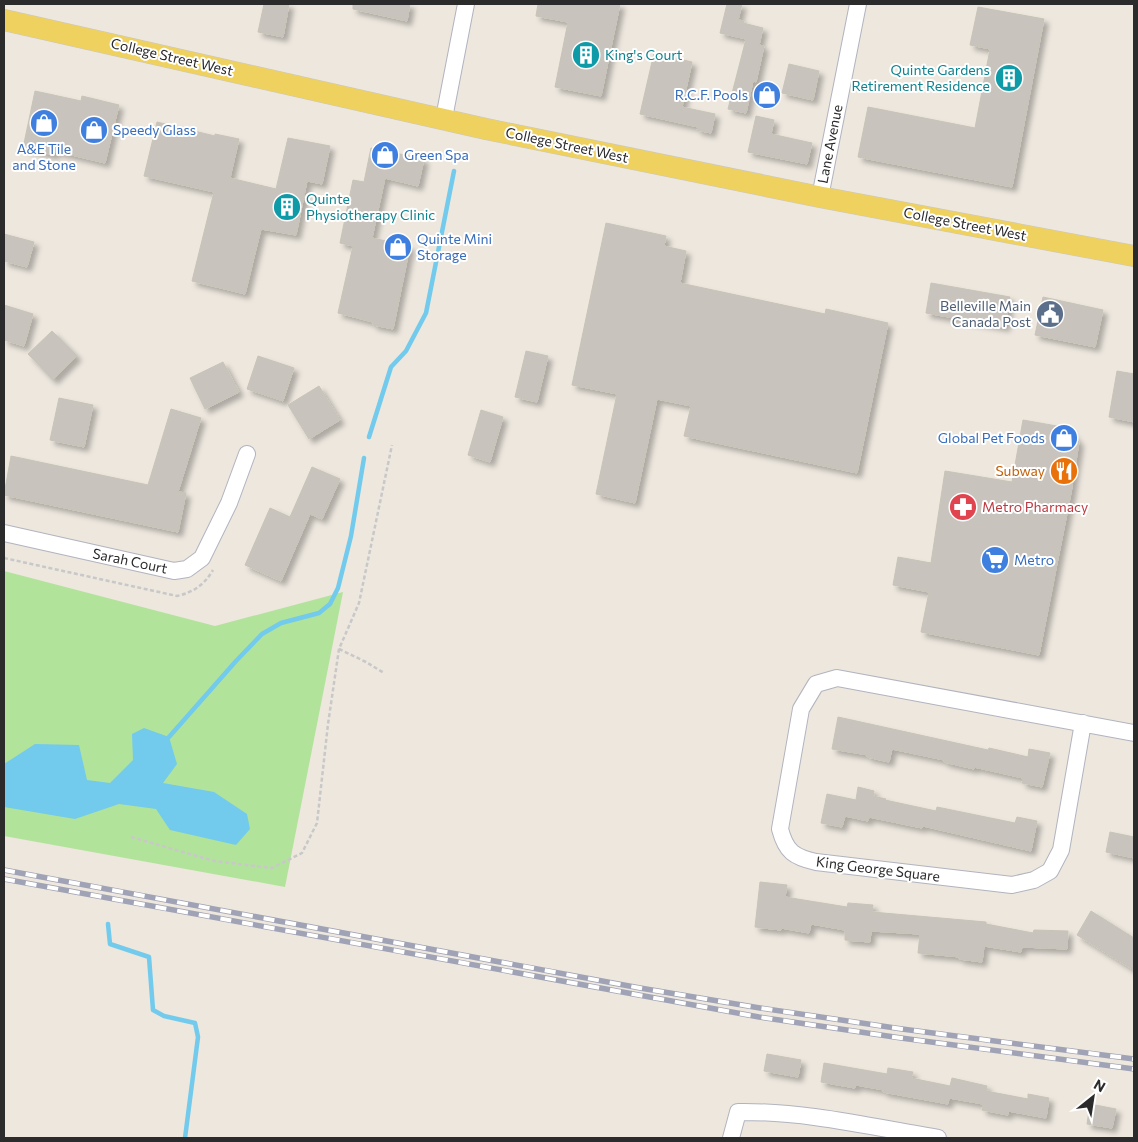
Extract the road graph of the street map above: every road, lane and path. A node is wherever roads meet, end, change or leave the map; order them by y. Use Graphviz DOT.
graph roads {
  1 [pos="466,4"];
  2 [pos="858,4"];
  3 [pos="4,20"];
  4 [pos="444,118"];
  5 [pos="820,197"];
  6 [pos="1134,256"];
  7 [pos="392,445"];
  8 [pos="247,454"];
  9 [pos="4,533"];
  10 [pos="4,558"];
  11 [pos="202,558"];
  12 [pos="339,649"];
  13 [pos="384,673"];
  14 [pos="1083,723"];
  15 [pos="1134,733"];
  16 [pos="131,837"];
  17 [pos="731,1138"];
  18 [pos="938,1138"];
  1 -- 4 [label="street"];
  2 -- 5 [label="street, Lane Avenue"];
  3 -- 4 [label="main road, College Street West"];
  4 -- 5 [label="main road, College Street West"];
  5 -- 6 [label="main road, College Street West"];
  7 -- 12 [label="path"];
  8 -- 11 [label="street"];
  9 -- 11 [label="street, Sarah Court"];
  10 -- 11 [label="path"];
  12 -- 13 [label="path"];
  12 -- 16 [label="path"];
  14 -- 14 [label="street, King George Square"];
  14 -- 15 [label="street, King George Square"];
  17 -- 18 [label="street"];
}
